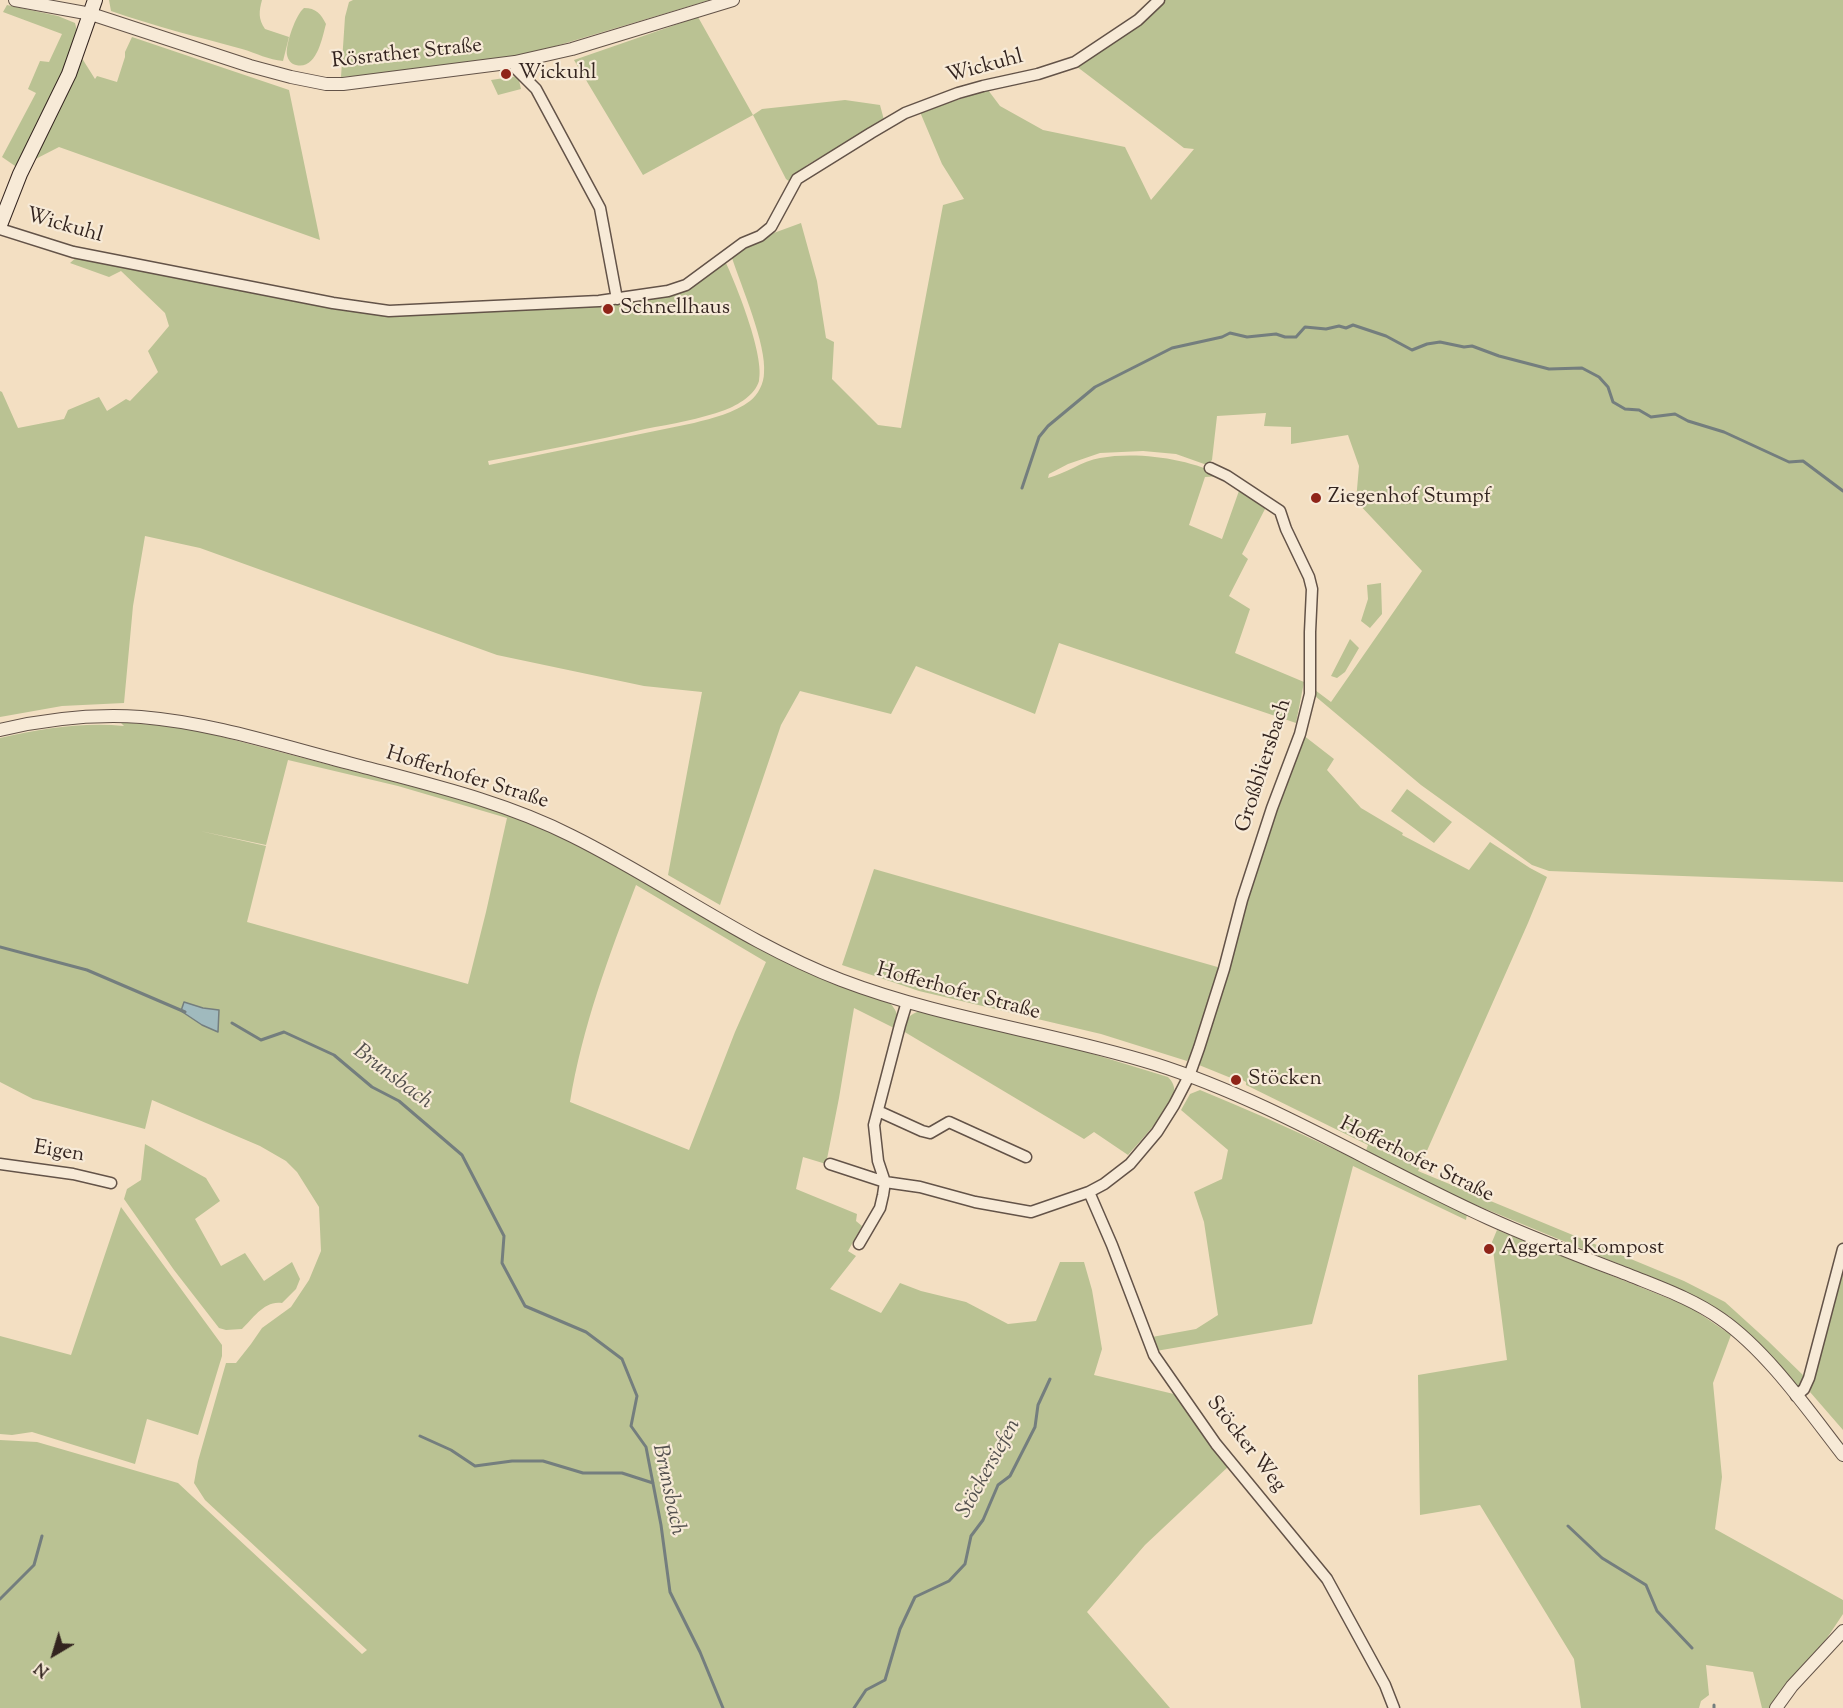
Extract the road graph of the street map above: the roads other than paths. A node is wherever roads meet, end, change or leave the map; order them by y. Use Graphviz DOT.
graph roads {
  1 [pos="15,0"];
  2 [pos="95,0"];
  3 [pos="733,0"];
  4 [pos="1159,0"];
  5 [pos="91,14"];
  6 [pos="515,62"];
  7 [pos="0,227"];
  8 [pos="617,299"];
  9 [pos="1210,468"];
  10 [pos="0,730"];
  11 [pos="908,1002"];
  12 [pos="1189,1076"];
  13 [pos="878,1111"];
  14 [pos="1026,1157"];
  15 [pos="0,1164"];
  16 [pos="830,1164"];
  17 [pos="885,1182"];
  18 [pos="111,1183"];
  19 [pos="1089,1192"];
  20 [pos="859,1244"];
  21 [pos="1843,1249"];
  22 [pos="1796,1396"];
  23 [pos="1843,1455"];
  24 [pos="1843,1631"];
  25 [pos="1394,1708"];
  26 [pos="1776,1708"];
  1 -- 5 [label="street, Rösrather Straße"];
  2 -- 5 [label="main road"];
  3 -- 6 [label="street, Rösrather Straße"];
  4 -- 8 [label="street, Wickuhl"];
  5 -- 6 [label="street, Rösrather Straße"];
  5 -- 7 [label="main road"];
  6 -- 8 [label="street"];
  7 -- 8 [label="street, Wickuhl"];
  9 -- 12 [label="street, Großbliersbach"];
  10 -- 11 [label="street, Hofferhofer Straße"];
  11 -- 12 [label="street, Hofferhofer Straße"];
  11 -- 13 [label="street"];
  12 -- 19 [label="street"];
  12 -- 22 [label="street, Hofferhofer Straße"];
  13 -- 14 [label="street"];
  13 -- 17 [label="street"];
  15 -- 18 [label="street, Eigen"];
  16 -- 17 [label="street"];
  17 -- 19 [label="street"];
  17 -- 20 [label="street"];
  19 -- 25 [label="street, Stöcker Weg"];
  21 -- 22 [label="street"];
  22 -- 23 [label="street, Hofferhofer Straße"];
  24 -- 26 [label="street"];
}
